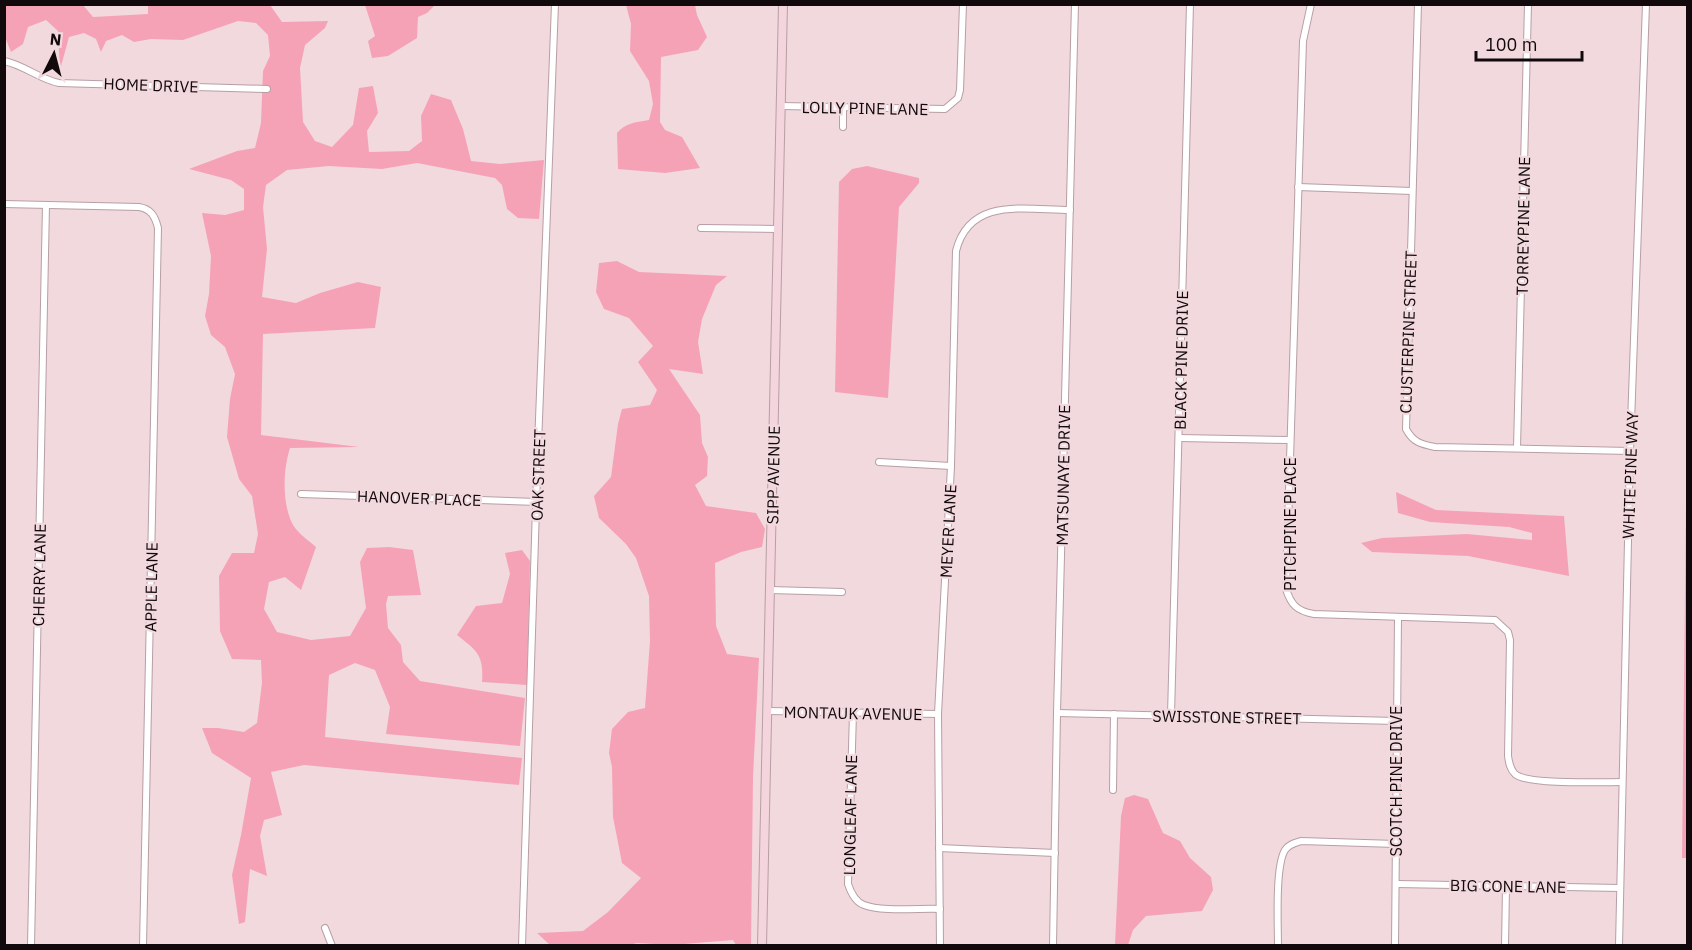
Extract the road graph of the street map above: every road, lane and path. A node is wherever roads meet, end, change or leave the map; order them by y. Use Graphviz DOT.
graph roads {
  1 [pos="555,4"];
  2 [pos="783,4"];
  3 [pos="963,4"];
  4 [pos="1075,4"];
  5 [pos="1190,4"];
  6 [pos="1311,4"];
  7 [pos="1418,4"];
  8 [pos="1528,4"];
  9 [pos="1646,4"];
  10 [pos="4,62"];
  11 [pos="267,89"];
  12 [pos="781,106"];
  13 [pos="843,107"];
  14 [pos="843,127"];
  15 [pos="1298,188"];
  16 [pos="1412,191"];
  17 [pos="4,204"];
  18 [pos="46,205"];
  19 [pos="1070,210"];
  20 [pos="701,228"];
  21 [pos="778,229"];
  22 [pos="1179,438"];
  23 [pos="1290,440"];
  24 [pos="1517,448"];
  25 [pos="1630,451"];
  26 [pos="879,462"];
  27 [pos="951,466"];
  28 [pos="301,495"];
  29 [pos="537,502"];
  30 [pos="770,590"];
  31 [pos="842,592"];
  32 [pos="1398,617"];
  33 [pos="767,711"];
  34 [pos="853,713"];
  35 [pos="1057,713"];
  36 [pos="938,714"];
  37 [pos="1114,714"];
  38 [pos="1171,715"];
  39 [pos="1397,721"];
  40 [pos="1622,782"];
  41 [pos="1113,790"];
  42 [pos="1396,844"];
  43 [pos="939,848"];
  44 [pos="1055,853"];
  45 [pos="1396,884"];
  46 [pos="1506,887"];
  47 [pos="1620,888"];
  48 [pos="940,909"];
  49 [pos="326,928"];
  50 [pos="31,945"];
  51 [pos="143,945"];
  52 [pos="332,945"];
  53 [pos="522,945"];
  54 [pos="762,945"];
  55 [pos="940,945"];
  56 [pos="1053,945"];
  57 [pos="1278,945"];
  58 [pos="1395,945"];
  59 [pos="1505,945"];
  60 [pos="1619,945"];
  1 -- 29 [label="street, OAK STREET"];
  2 -- 12 [label="street, SIPP AVENUE"];
  3 -- 13 [label="street, LOLLY PINE LANE"];
  4 -- 19 [label="street, MATSUNAYE DRIVE"];
  5 -- 22 [label="street, BLACK PINE DRIVE"];
  6 -- 15 [label="street, PITCHPINE PLACE"];
  7 -- 16 [label="street, CLUSTERPINE STREET"];
  8 -- 24 [label="street, TORREYPINE LANE"];
  9 -- 25 [label="street, WHITE PINE WAY"];
  10 -- 11 [label="street, HOME DRIVE"];
  12 -- 13 [label="street, LOLLY PINE LANE"];
  12 -- 21 [label="street, SIPP AVENUE"];
  13 -- 14 [label="street"];
  15 -- 16 [label="street"];
  15 -- 23 [label="street, PITCHPINE PLACE"];
  16 -- 24 [label="street, CLUSTERPINE STREET"];
  17 -- 18 [label="street"];
  18 -- 50 [label="street, CHERRY LANE"];
  18 -- 51 [label="street, APPLE LANE"];
  19 -- 27 [label="street, MEYER LANE"];
  19 -- 35 [label="street, MATSUNAYE DRIVE"];
  20 -- 21 [label="street"];
  21 -- 30 [label="street, SIPP AVENUE"];
  22 -- 23 [label="street"];
  22 -- 38 [label="street, BLACK PINE DRIVE"];
  23 -- 32 [label="street, PITCHPINE PLACE"];
  24 -- 25 [label="street, CLUSTERPINE STREET"];
  25 -- 40 [label="street, WHITE PINE WAY"];
  26 -- 27 [label="street"];
  27 -- 36 [label="street, MEYER LANE"];
  28 -- 29 [label="street, HANOVER PLACE"];
  29 -- 53 [label="street, OAK STREET"];
  30 -- 31 [label="street"];
  30 -- 33 [label="street, SIPP AVENUE"];
  32 -- 39 [label="street, SCOTCH PINE DRIVE"];
  32 -- 40 [label="street, PITCHPINE PLACE"];
  33 -- 34 [label="street, MONTAUK AVENUE"];
  33 -- 54 [label="street, SIPP AVENUE"];
  34 -- 36 [label="street, MONTAUK AVENUE"];
  34 -- 48 [label="street, LONGLEAF LANE"];
  35 -- 37 [label="street, SWISSTONE STREET"];
  35 -- 44 [label="street, MATSUNAYE DRIVE"];
  36 -- 43 [label="street, MEYER LANE"];
  37 -- 38 [label="street, SWISSTONE STREET"];
  37 -- 41 [label="street"];
  38 -- 39 [label="street, SWISSTONE STREET"];
  39 -- 42 [label="street, SCOTCH PINE DRIVE"];
  40 -- 47 [label="street, WHITE PINE WAY"];
  42 -- 45 [label="street, SCOTCH PINE DRIVE"];
  42 -- 57 [label="street"];
  43 -- 44 [label="street"];
  43 -- 48 [label="street, MEYER LANE"];
  44 -- 56 [label="street, MATSUNAYE DRIVE"];
  45 -- 46 [label="street, BIG CONE LANE"];
  45 -- 58 [label="street, SCOTCH PINE DRIVE"];
  46 -- 47 [label="street, BIG CONE LANE"];
  46 -- 59 [label="street"];
  47 -- 60 [label="street, WHITE PINE WAY"];
  48 -- 55 [label="street, MEYER LANE"];
  49 -- 52 [label="street"];
}
